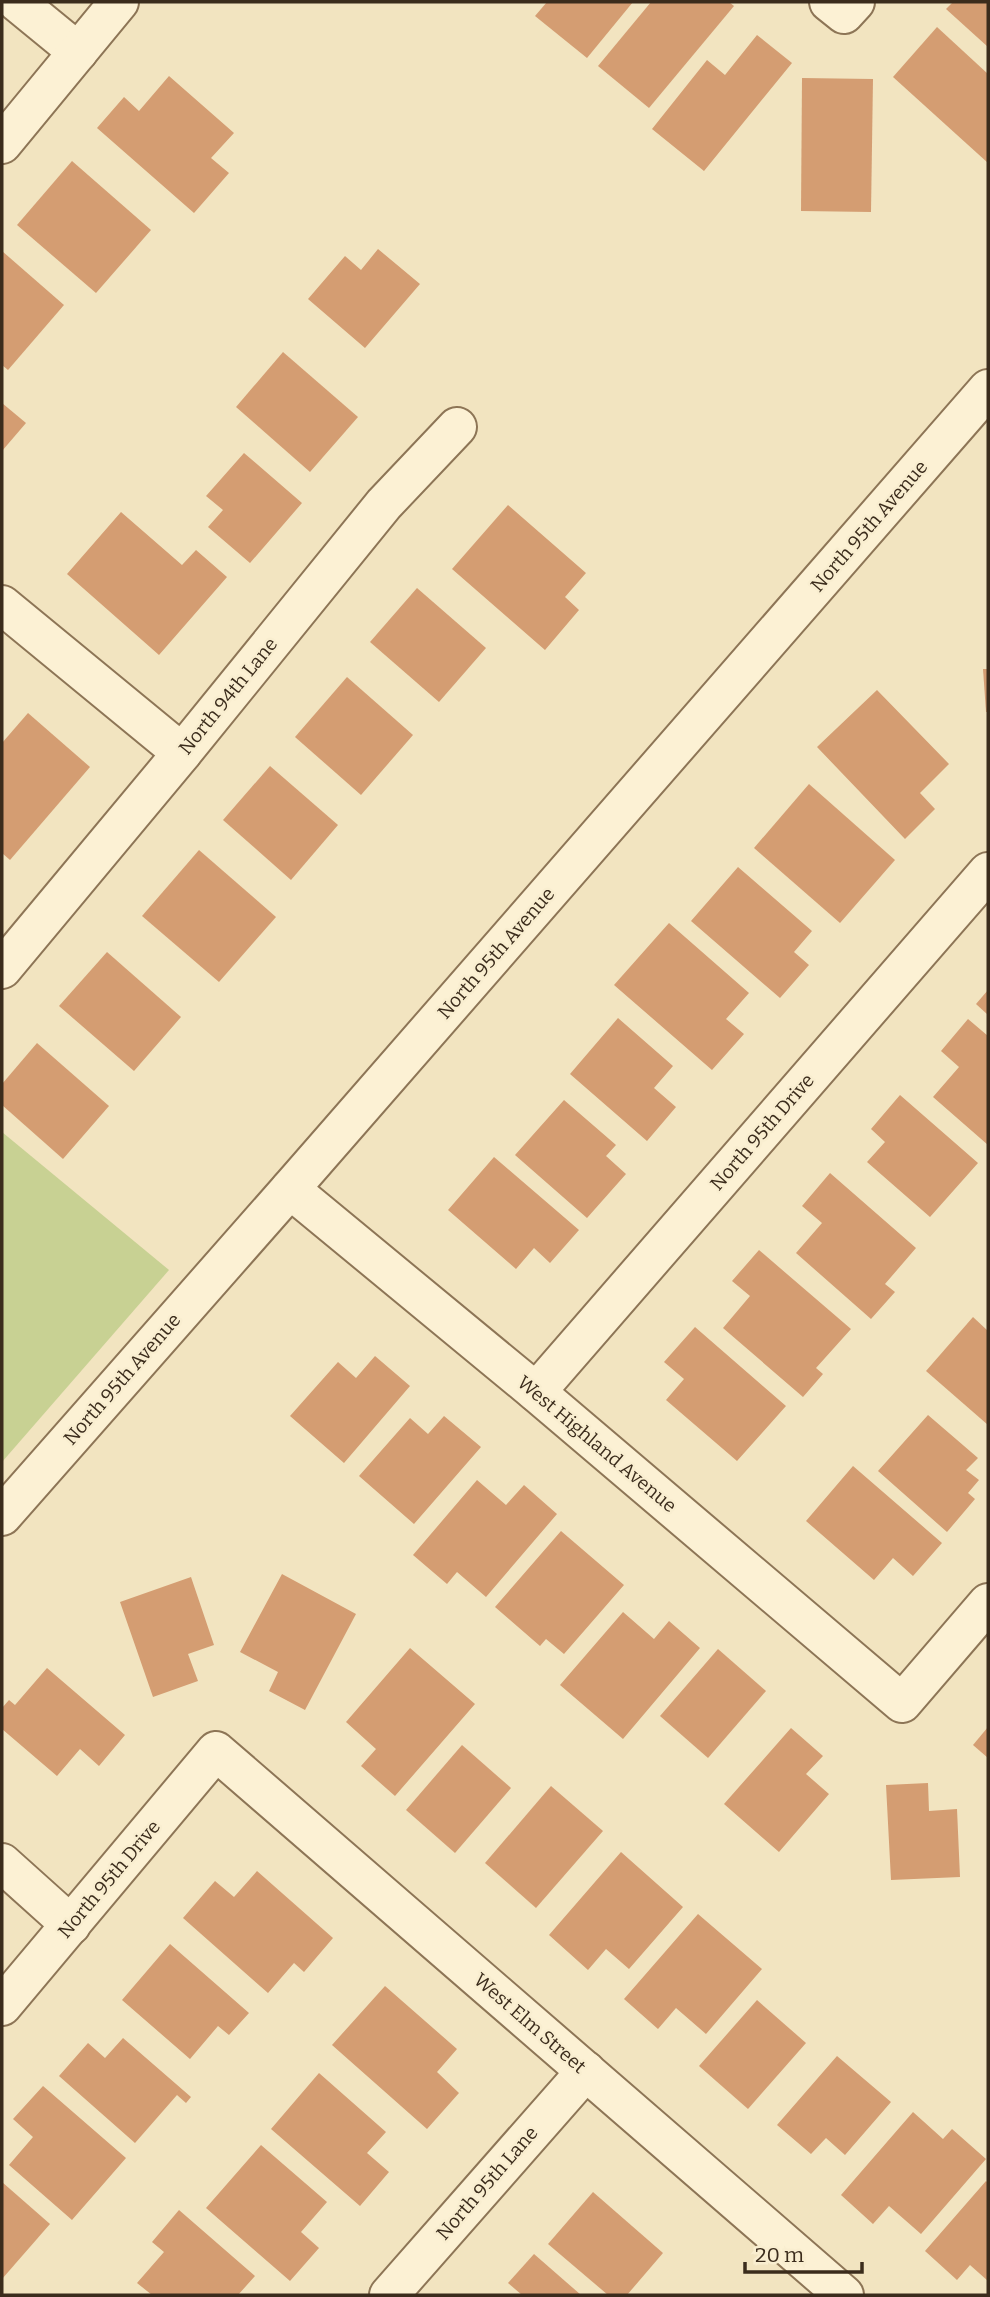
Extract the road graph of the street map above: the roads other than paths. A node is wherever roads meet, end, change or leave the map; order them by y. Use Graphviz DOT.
graph roads {
  1 [pos="17,2"];
  2 [pos="119,2"];
  3 [pos="78,52"];
  4 [pos="2,144"];
  5 [pos="988,388"];
  6 [pos="457,426"];
  7 [pos="2,605"];
  8 [pos="181,753"];
  9 [pos="988,872"];
  10 [pos="2,969"];
  11 [pos="290,1189"];
  12 [pos="536,1392"];
  13 [pos="2,1516"];
  14 [pos="988,1603"];
  15 [pos="216,1751"];
  16 [pos="2,1863"];
  17 [pos="71,1925"];
  18 [pos="2,2006"];
  19 [pos="586,2071"];
  20 [pos="389,2295"];
  21 [pos="844,2295"];
  1 -- 3 [label="street"];
  2 -- 3 [label="street"];
  3 -- 4 [label="street"];
  5 -- 11 [label="street, North 95th Avenue"];
  6 -- 8 [label="street, North 94th Lane"];
  7 -- 8 [label="street"];
  8 -- 10 [label="street, North 94th Lane"];
  9 -- 12 [label="street, North 95th Drive"];
  11 -- 12 [label="street, West Highland Avenue"];
  11 -- 13 [label="street, North 95th Avenue"];
  12 -- 14 [label="street, West Highland Avenue"];
  15 -- 17 [label="street, North 95th Drive"];
  15 -- 19 [label="street, West Elm Street"];
  16 -- 17 [label="street"];
  17 -- 18 [label="street, North 95th Drive"];
  19 -- 20 [label="street, North 95th Lane"];
  19 -- 21 [label="street, West Elm Street"];
}
